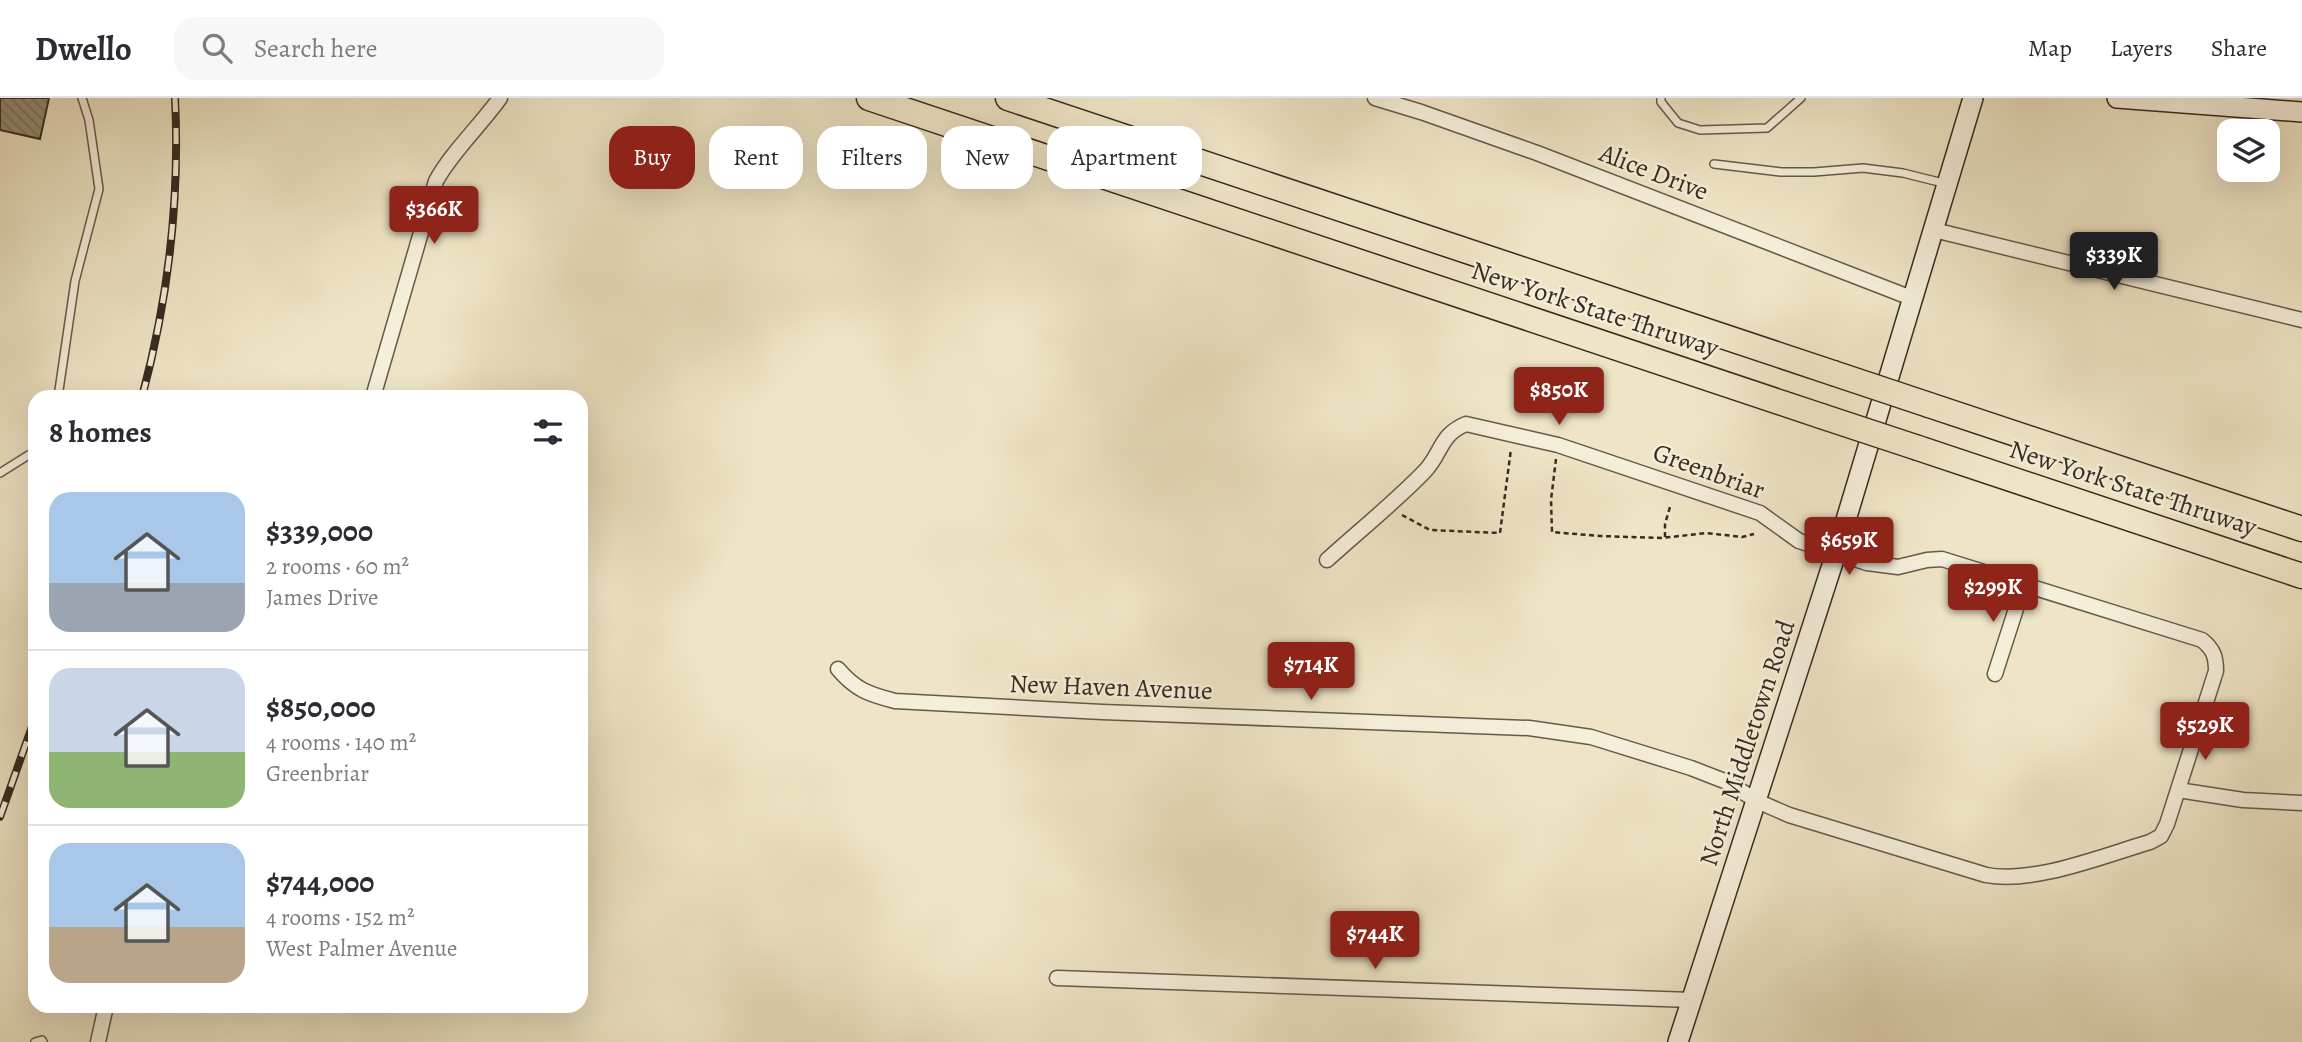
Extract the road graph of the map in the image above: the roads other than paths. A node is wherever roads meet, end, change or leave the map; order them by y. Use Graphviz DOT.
graph roads {
  1 [pos="82,98"];
  2 [pos="500,98"];
  3 [pos="869,98"];
  4 [pos="1007,98"];
  5 [pos="1375,98"];
  6 [pos="1661,98"];
  7 [pos="1801,98"];
  8 [pos="1973,98"];
  9 [pos="2117,98"];
  10 [pos="2268,104"];
  11 [pos="2302,112"];
  12 [pos="1714,164"];
  13 [pos="1948,184"];
  14 [pos="1934,230"];
  15 [pos="1914,299"];
  16 [pos="2302,320"];
  17 [pos="59,390"];
  18 [pos="375,390"];
  19 [pos="28,455"];
  20 [pos="0,473"];
  21 [pos="2302,529"];
  22 [pos="1836,553"];
  23 [pos="1327,560"];
  24 [pos="2302,576"];
  25 [pos="2024,584"];
  26 [pos="838,669"];
  27 [pos="1995,674"];
  28 [pos="2178,790"];
  29 [pos="1757,801"];
  30 [pos="2302,803"];
  31 [pos="1057,978"];
  32 [pos="1692,1000"];
  33 [pos="104,1013"];
  34 [pos="35,1042"];
  35 [pos="43,1042"];
  36 [pos="98,1042"];
  37 [pos="1678,1042"];
  1 -- 17 [label="lane"];
  2 -- 18 [label="street"];
  3 -- 24 [label="highway, New York State Thruway, bridge"];
  4 -- 21 [label="highway, New York State Thruway, bridge"];
  5 -- 15 [label="street, Alice Drive"];
  6 -- 7 [label="lane"];
  8 -- 13 [label="street, North Middletown Road"];
  9 -- 10 [label="street"];
  10 -- 11 [label="street"];
  12 -- 13 [label="lane"];
  13 -- 14 [label="street, North Middletown Road"];
  14 -- 15 [label="street, North Middletown Road"];
  14 -- 16 [label="street"];
  15 -- 22 [label="street, North Middletown Road"];
  19 -- 20 [label="lane"];
  22 -- 23 [label="street, Greenbriar"];
  22 -- 25 [label="street, Greenbriar"];
  22 -- 29 [label="street, North Middletown Road"];
  25 -- 27 [label="street"];
  25 -- 28 [label="street, Greenbriar"];
  26 -- 29 [label="street, New Haven Avenue"];
  28 -- 29 [label="street, New Haven Avenue"];
  28 -- 30 [label="street"];
  29 -- 32 [label="street, North Middletown Road"];
  31 -- 32 [label="street"];
  32 -- 37 [label="street, North Middletown Road"];
  33 -- 36 [label="street"];
  34 -- 35 [label="lane"];
}
